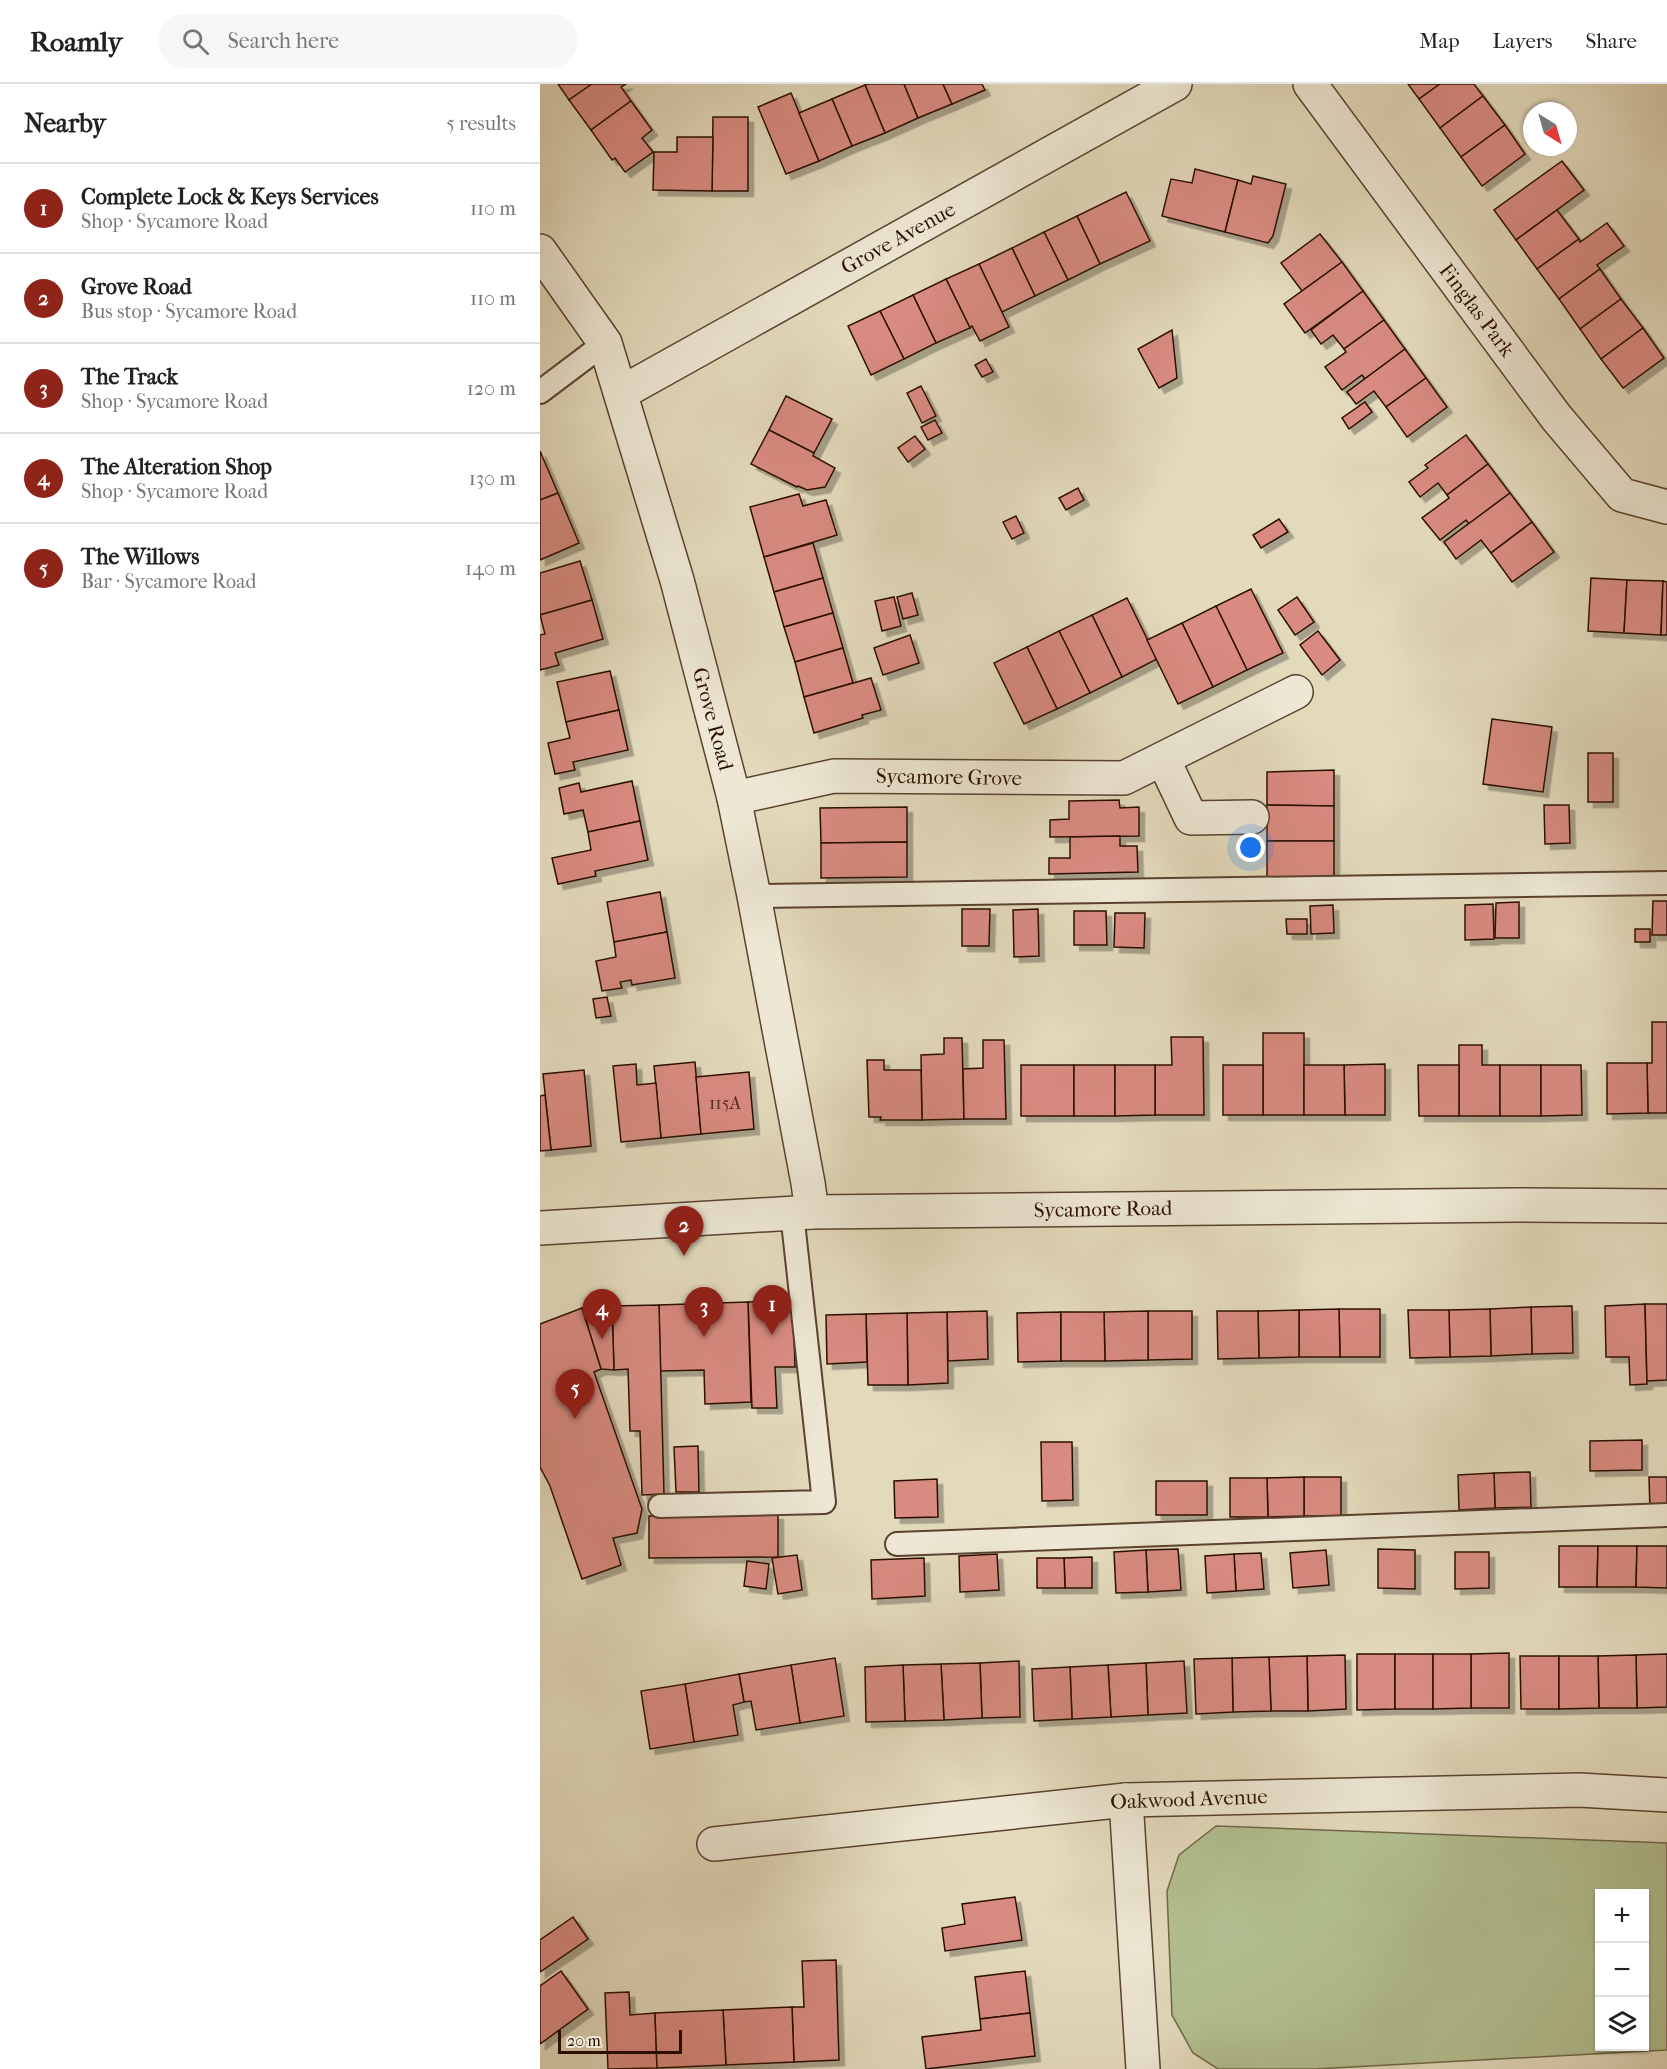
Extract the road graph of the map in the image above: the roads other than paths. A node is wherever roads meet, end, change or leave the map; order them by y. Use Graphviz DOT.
graph roads {
  1 [pos="1175,84"];
  2 [pos="1310,84"];
  3 [pos="540,251"];
  4 [pos="605,343"];
  5 [pos="540,392"];
  6 [pos="621,393"];
  7 [pos="1667,507"];
  8 [pos="1296,692"];
  9 [pos="1163,759"];
  10 [pos="734,798"];
  11 [pos="1252,817"];
  12 [pos="1667,883"];
  13 [pos="754,896"];
  14 [pos="1667,1206"];
  15 [pos="802,1213"];
  16 [pos="540,1228"];
  17 [pos="660,1506"];
  18 [pos="1667,1515"];
  19 [pos="897,1544"];
  20 [pos="1667,1795"];
  21 [pos="1125,1800"];
  22 [pos="714,1844"];
  23 [pos="1143,2069"];
  1 -- 6 [label="street, Grove Avenue"];
  2 -- 7 [label="street, Finglas Park"];
  3 -- 4 [label="street, Grove Road"];
  4 -- 5 [label="lane"];
  4 -- 6 [label="street, Grove Road"];
  6 -- 10 [label="street, Grove Road"];
  8 -- 9 [label="street, Sycamore Grove"];
  9 -- 10 [label="street, Sycamore Grove"];
  9 -- 11 [label="street"];
  10 -- 13 [label="street, Grove Road"];
  12 -- 13 [label="lane"];
  13 -- 15 [label="street, Grove Road"];
  14 -- 15 [label="street, Sycamore Road"];
  15 -- 16 [label="street, Sycamore Road"];
  15 -- 17 [label="lane"];
  18 -- 19 [label="lane"];
  20 -- 21 [label="street, Oakwood Avenue"];
  21 -- 22 [label="street, Oakwood Avenue"];
  21 -- 23 [label="street"];
}
